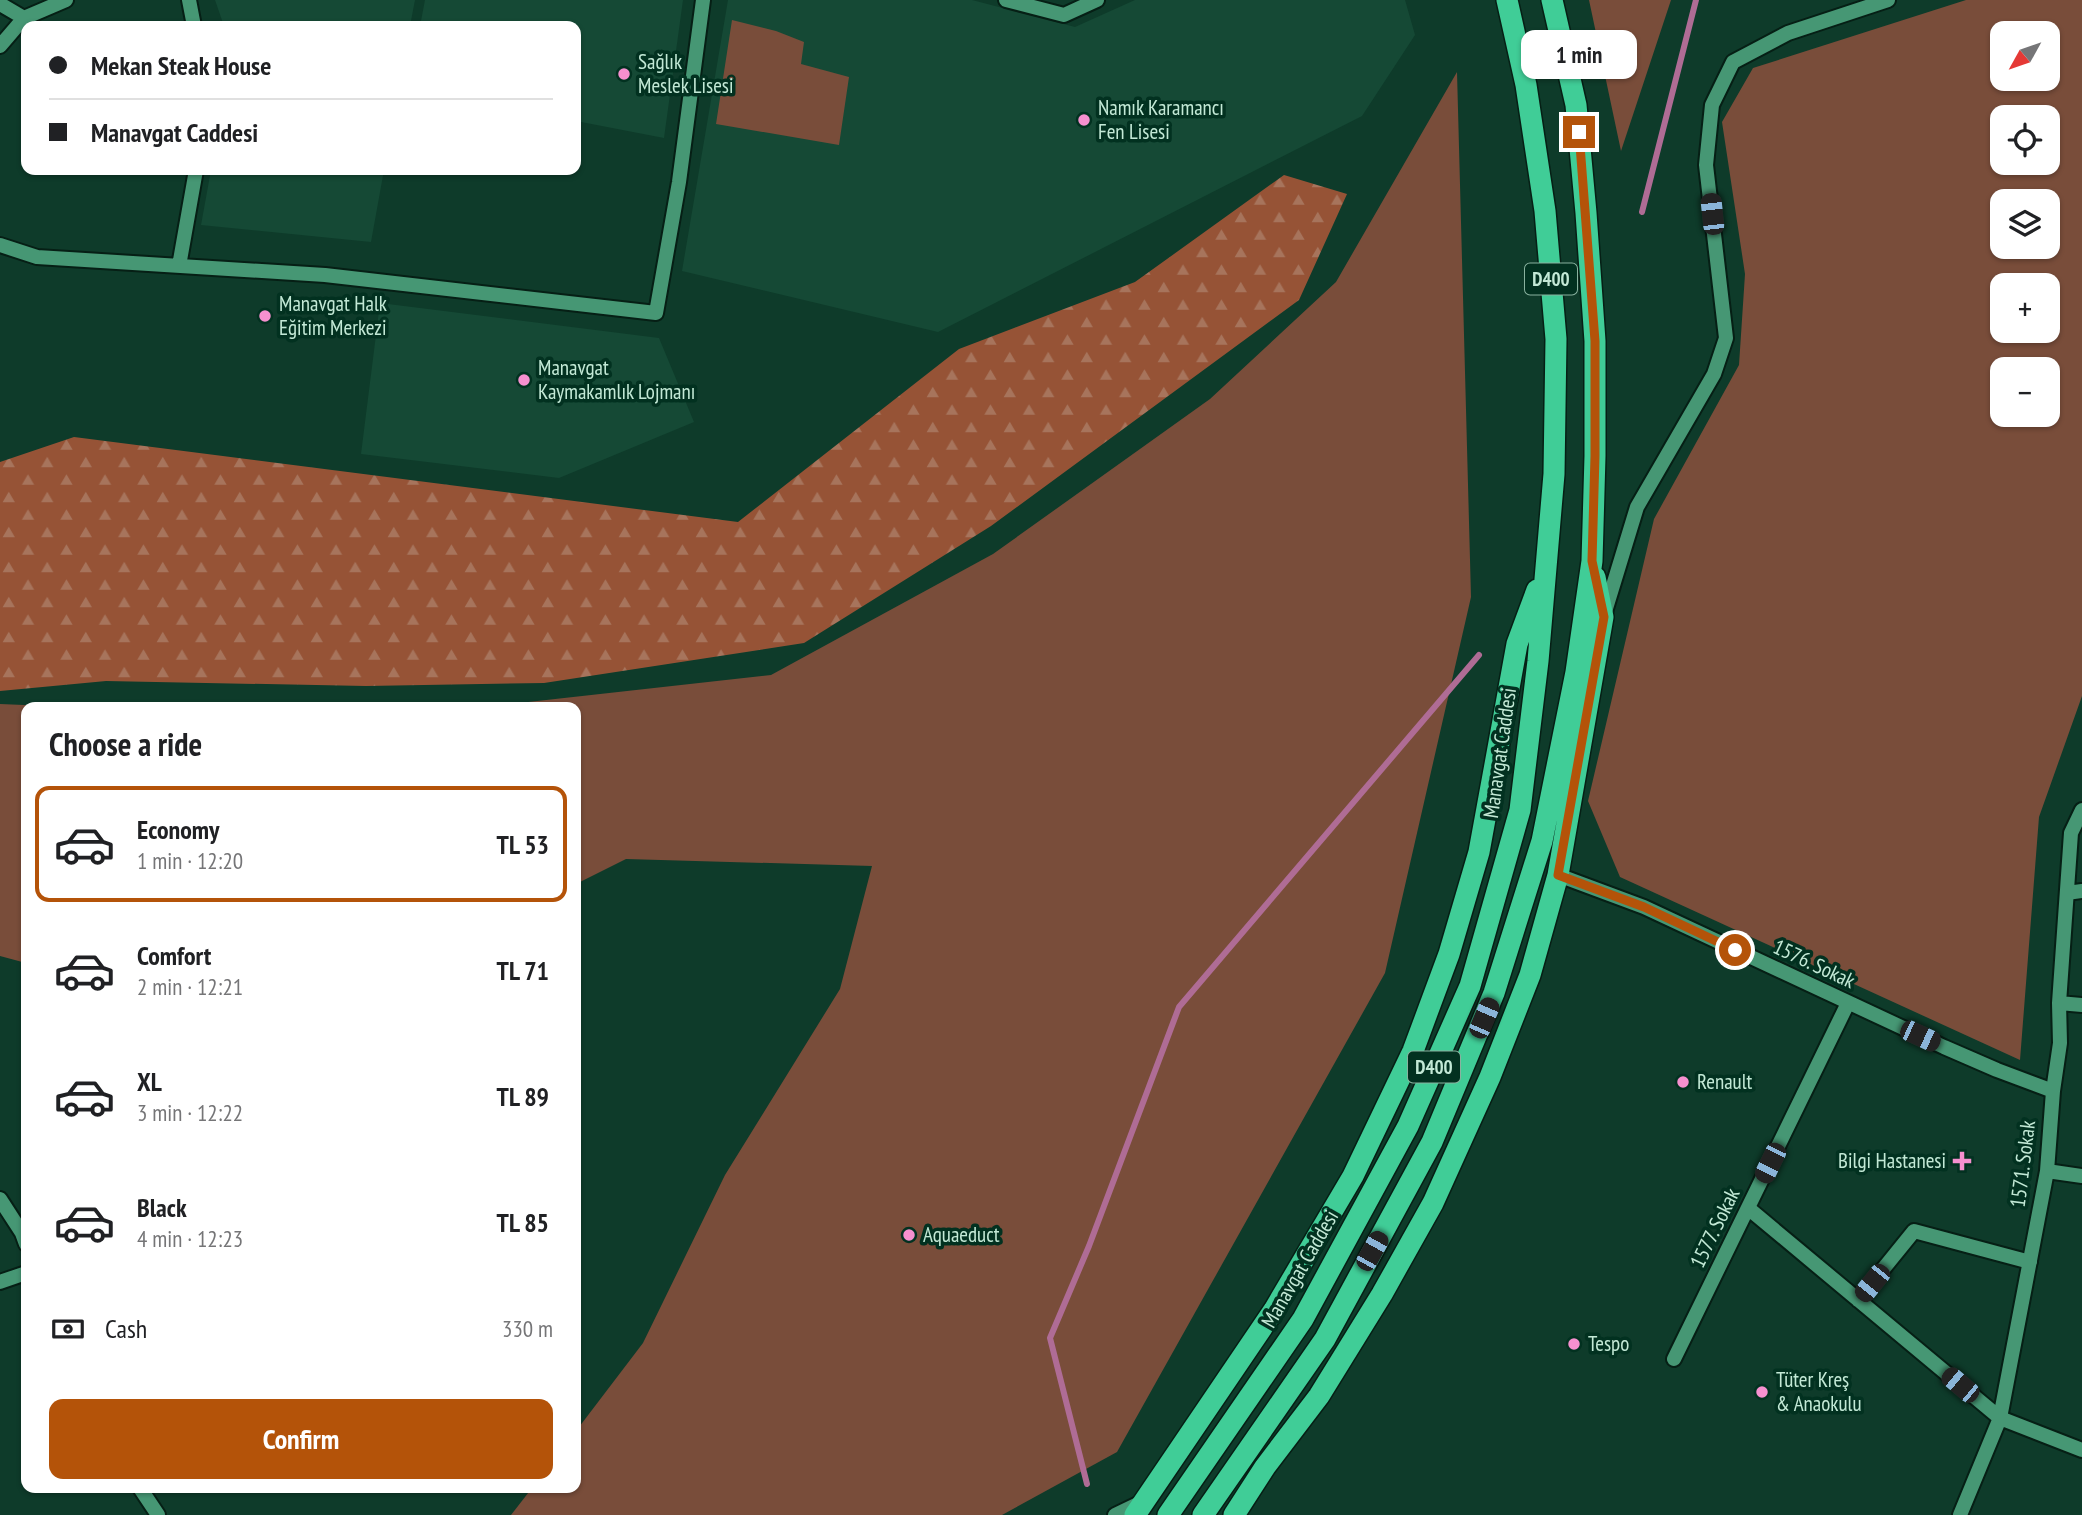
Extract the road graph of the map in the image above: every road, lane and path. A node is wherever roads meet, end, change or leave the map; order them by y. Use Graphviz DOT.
graph roads {
  1 [pos="66,0"];
  2 [pos="189,0"];
  3 [pos="703,0"];
  4 [pos="1006,0"];
  5 [pos="1097,0"];
  6 [pos="1507,0"];
  7 [pos="1552,0"];
  8 [pos="1888,0"];
  9 [pos="0,4"];
  10 [pos="24,18"];
  11 [pos="21,21"];
  12 [pos="193,21"];
  13 [pos="21,22"];
  14 [pos="0,46"];
  15 [pos="195,175"];
  16 [pos="0,246"];
  17 [pos="179,266"];
  18 [pos="1592,561"];
  19 [pos="1547,562"];
  20 [pos="1604,617"];
  21 [pos="2082,810"];
  22 [pos="1558,875"];
  23 [pos="2075,892"];
  24 [pos="1848,1003"];
  25 [pos="2059,1003"];
  26 [pos="2082,1005"];
  27 [pos="2053,1091"];
  28 [pos="2047,1171"];
  29 [pos="2082,1175"];
  30 [pos="0,1199"];
  31 [pos="1748,1208"];
  32 [pos="21,1231"];
  33 [pos="2030,1262"];
  34 [pos="21,1275"];
  35 [pos="0,1282"];
  36 [pos="1858,1300"];
  37 [pos="1674,1359"];
  38 [pos="2000,1418"];
  39 [pos="2082,1450"];
  40 [pos="144,1493"];
  41 [pos="1139,1508"];
  42 [pos="158,1515"];
  43 [pos="1115,1515"];
  44 [pos="1168,1515"];
  45 [pos="1203,1515"];
  46 [pos="1234,1515"];
  47 [pos="1960,1515"];
  1 -- 10 [label="street"];
  2 -- 12 [label="street"];
  3 -- 17 [label="street"];
  4 -- 5 [label="street"];
  6 -- 19 [label="highway, Manavgat Caddesi / D400"];
  7 -- 18 [label="highway, D400"];
  8 -- 20 [label="street"];
  9 -- 10 [label="street"];
  10 -- 11 [label="street"];
  13 -- 14 [label="street"];
  15 -- 17 [label="street"];
  16 -- 17 [label="street"];
  18 -- 20 [label="highway"];
  18 -- 45 [label="highway, D400"];
  19 -- 41 [label="highway"];
  19 -- 44 [label="highway, Manavgat Caddesi / D400"];
  20 -- 22 [label="highway"];
  21 -- 23 [label="street, 1571. Sokak"];
  22 -- 24 [label="street, 1576. Sokak"];
  22 -- 46 [label="highway"];
  23 -- 25 [label="street, 1571. Sokak"];
  24 -- 27 [label="street, 1576. Sokak"];
  24 -- 31 [label="street, 1577. Sokak"];
  25 -- 26 [label="street"];
  25 -- 27 [label="street, 1571. Sokak"];
  27 -- 28 [label="street, 1571. Sokak"];
  28 -- 29 [label="street"];
  28 -- 33 [label="street, 1571. Sokak"];
  30 -- 32 [label="street"];
  31 -- 36 [label="street"];
  31 -- 37 [label="street, 1577. Sokak"];
  33 -- 36 [label="street"];
  33 -- 38 [label="street, 1571. Sokak"];
  34 -- 35 [label="street"];
  36 -- 38 [label="street"];
  38 -- 39 [label="street"];
  38 -- 47 [label="street, 1571. Sokak"];
  40 -- 42 [label="street"];
  41 -- 43 [label="street"];
}
